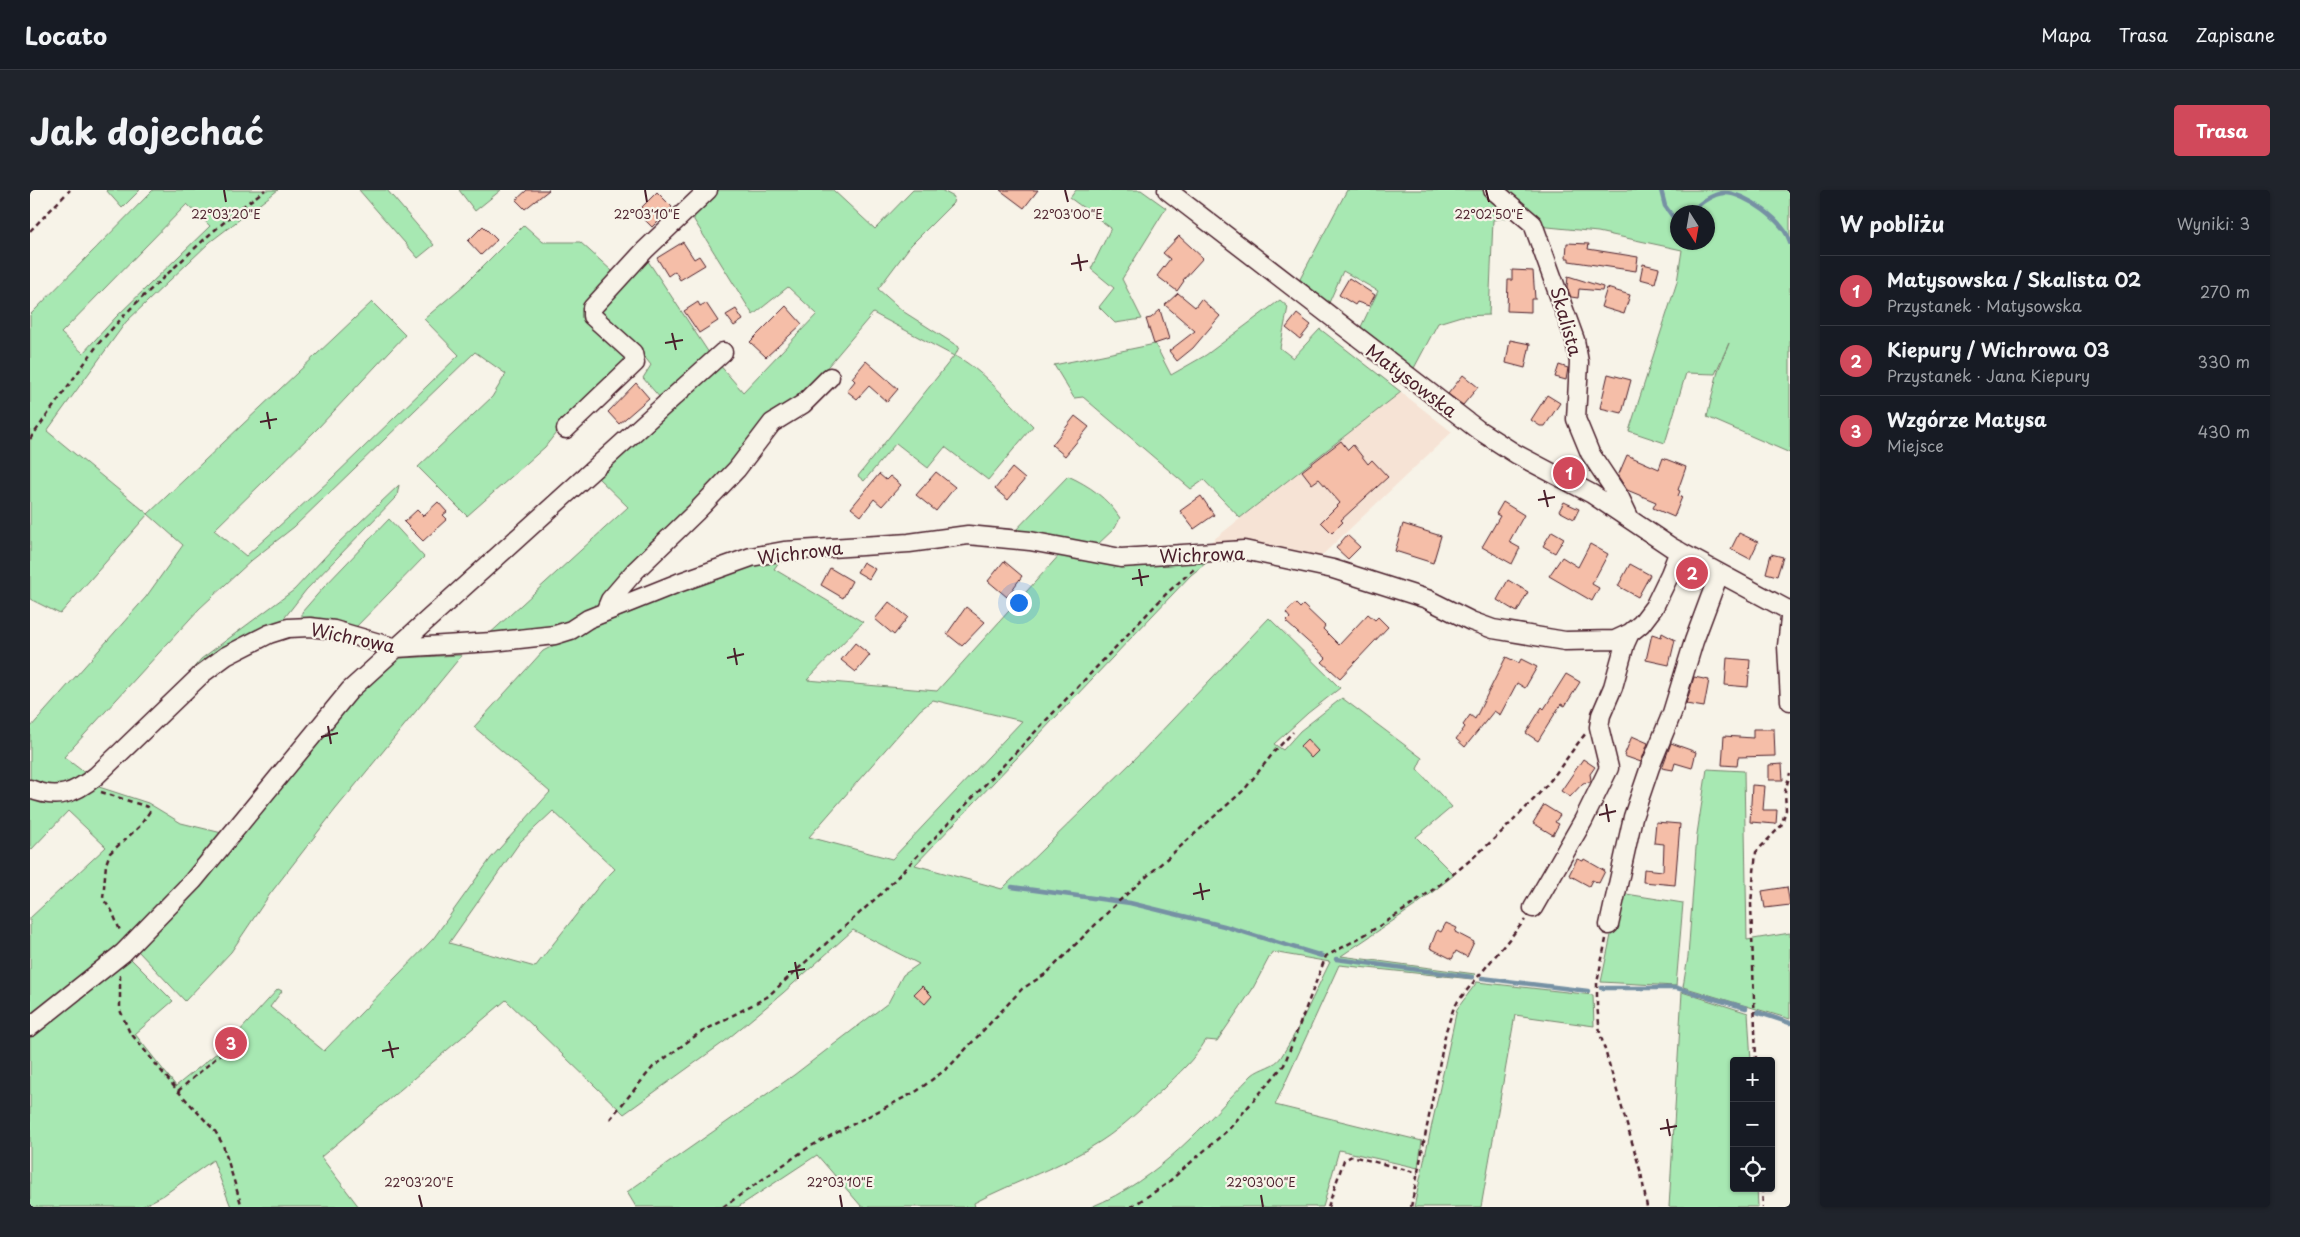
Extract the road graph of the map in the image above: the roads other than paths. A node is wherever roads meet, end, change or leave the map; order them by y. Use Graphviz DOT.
graph roads {
  1 [pos="708,190"];
  2 [pos="1168,190"];
  3 [pos="1493,190"];
  4 [pos="723,352"];
  5 [pos="830,377"];
  6 [pos="566,429"];
  7 [pos="1631,520"];
  8 [pos="1675,549"];
  9 [pos="1718,574"];
  10 [pos="1790,611"];
  11 [pos="605,612"];
  12 [pos="1790,618"];
  13 [pos="1630,633"];
  14 [pos="396,648"];
  15 [pos="1790,701"];
  16 [pos="30,789"];
  17 [pos="1533,908"];
  18 [pos="1609,925"];
  19 [pos="30,1027"];
  1 -- 6 [label="street"];
  2 -- 7 [label="street, Matysowska"];
  3 -- 7 [label="street, Skalista"];
  4 -- 14 [label="street"];
  5 -- 11 [label="street"];
  7 -- 8 [label="street, Matysowska"];
  8 -- 9 [label="street, Matysowska"];
  8 -- 13 [label="street"];
  9 -- 10 [label="street, Matysowska"];
  9 -- 18 [label="street"];
  11 -- 13 [label="street, Wichrowa"];
  11 -- 14 [label="street, Wichrowa"];
  12 -- 15 [label="street"];
  13 -- 17 [label="street"];
  14 -- 16 [label="street, Wichrowa"];
  14 -- 19 [label="street"];
}
